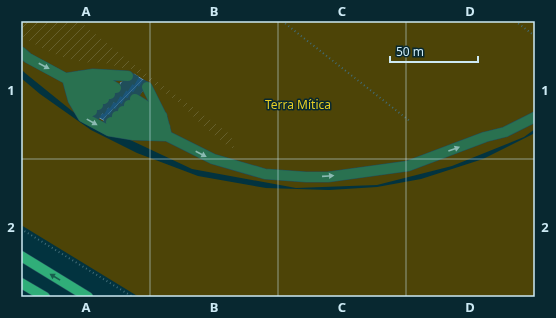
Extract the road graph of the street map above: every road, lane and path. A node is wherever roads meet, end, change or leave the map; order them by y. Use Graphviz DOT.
graph roads {
  1 [pos="282,21"];
  2 [pos="515,21"];
  3 [pos="535,36"];
  4 [pos="21,52"];
  5 [pos="93,74"];
  6 [pos="79,76"];
  7 [pos="67,78"];
  8 [pos="70,89"];
  9 [pos="110,94"];
  10 [pos="73,100"];
  11 [pos="129,105"];
  12 [pos="535,117"];
  13 [pos="411,122"];
  14 [pos="165,126"];
  15 [pos="133,135"];
  16 [pos="151,136"];
  17 [pos="21,229"];
  18 [pos="21,256"];
  19 [pos="21,283"];
  20 [pos="45,297"];
  21 [pos="88,297"];
  22 [pos="133,297"];
  1 -- 13 [label="path"];
  2 -- 3 [label="path"];
  4 -- 7 [label="lane, one-way"];
  5 -- 6 [label="lane"];
  5 -- 9 [label="lane"];
  5 -- 9 [label="lane"];
  6 -- 7 [label="lane"];
  6 -- 9 [label="lane"];
  7 -- 8 [label="lane"];
  7 -- 9 [label="lane"];
  8 -- 9 [label="lane"];
  8 -- 10 [label="lane"];
  9 -- 10 [label="lane"];
  10 -- 15 [label="lane, one-way"];
  11 -- 14 [label="lane"];
  11 -- 14 [label="lane"];
  11 -- 14 [label="lane"];
  11 -- 15 [label="lane"];
  11 -- 16 [label="lane"];
  14 -- 12 [label="lane, one-way"];
  14 -- 16 [label="lane"];
  15 -- 16 [label="lane"];
  17 -- 22 [label="path"];
  21 -- 18 [label="main road, one-way"];
  19 -- 20 [label="main road"];
}
